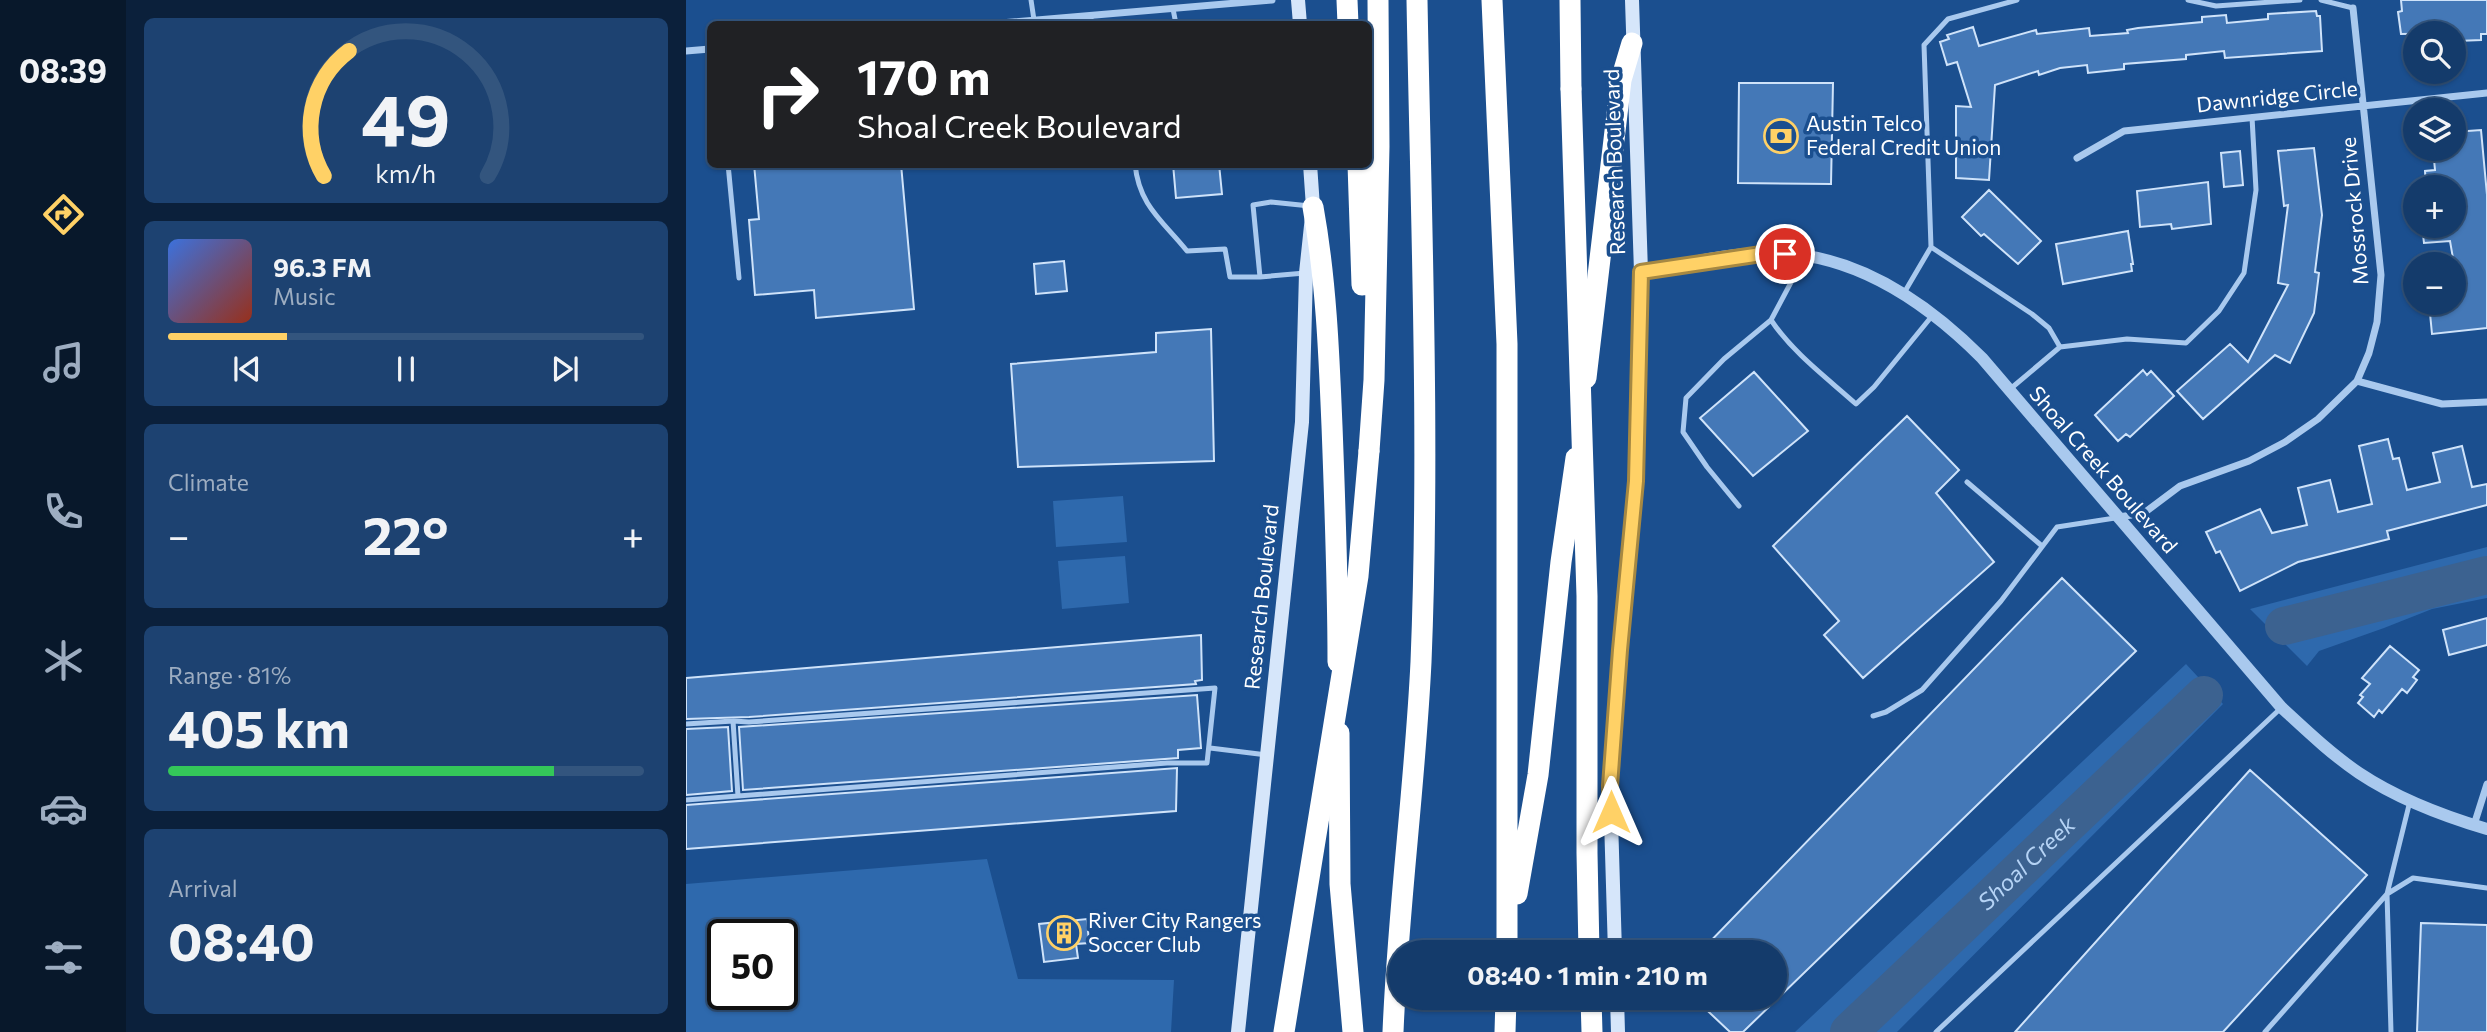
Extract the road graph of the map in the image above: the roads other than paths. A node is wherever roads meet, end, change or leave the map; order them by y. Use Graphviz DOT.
graph roads {
  1 [pos="1031,0"];
  2 [pos="1272,0"];
  3 [pos="1298,0"];
  4 [pos="1346,0"];
  5 [pos="1378,0"];
  6 [pos="1417,0"];
  7 [pos="1492,0"];
  8 [pos="1570,0"];
  9 [pos="1632,0"];
  10 [pos="2017,0"];
  11 [pos="2188,0"];
  12 [pos="2300,0"];
  13 [pos="2321,0"];
  14 [pos="2353,8"];
  15 [pos="1174,9"];
  16 [pos="1034,20"];
  17 [pos="1091,20"];
  18 [pos="1023,21"];
  19 [pos="1176,21"];
  20 [pos="1300,21"];
  21 [pos="1348,21"];
  22 [pos="1632,43"];
  23 [pos="707,49"];
  24 [pos="686,51"];
  25 [pos="2487,93"];
  26 [pos="2364,105"];
  27 [pos="2252,117"];
  28 [pos="2077,158"];
  29 [pos="728,168"];
  30 [pos="1135,168"];
  31 [pos="1310,168"];
  32 [pos="1358,168"];
  33 [pos="1313,207"];
  34 [pos="1931,247"];
  35 [pos="1805,257"];
  36 [pos="1641,272"];
  37 [pos="1306,273"];
  38 [pos="1260,277"];
  39 [pos="739,278"];
  40 [pos="1903,293"];
  41 [pos="1934,314"];
  42 [pos="1772,320"];
  43 [pos="2060,347"];
  44 [pos="2357,381"];
  45 [pos="2009,390"];
  46 [pos="2487,402"];
  47 [pos="1369,451"];
  48 [pos="1967,482"];
  49 [pos="1739,506"];
  50 [pos="2118,517"];
  51 [pos="2042,546"];
  52 [pos="2281,707"];
  53 [pos="1873,716"];
  54 [pos="733,721"];
  55 [pos="686,724"];
  56 [pos="1210,748"];
  57 [pos="1267,755"];
  58 [pos="2487,784"];
  59 [pos="738,796"];
  60 [pos="686,800"];
  61 [pos="2410,801"];
  62 [pos="2474,825"];
  63 [pos="2487,830"];
  64 [pos="2487,888"];
  65 [pos="2387,894"];
  66 [pos="1507,940"];
  67 [pos="1509,940"];
  68 [pos="1589,940"];
  69 [pos="1615,940"];
  70 [pos="1506,1010"];
  71 [pos="1591,1010"];
  72 [pos="1617,1010"];
  73 [pos="1238,1032"];
  74 [pos="1284,1032"];
  75 [pos="1353,1032"];
  76 [pos="1393,1032"];
  77 [pos="1505,1032"];
  78 [pos="1592,1032"];
  79 [pos="1618,1032"];
  80 [pos="1936,1032"];
  81 [pos="2265,1032"];
  82 [pos="2391,1032"];
  1 -- 16 [label="lane"];
  2 -- 15 [label="street"];
  3 -- 20 [label="main road"];
  4 -- 21 [label="highway"];
  5 -- 47 [label="highway"];
  6 -- 76 [label="highway"];
  7 -- 66 [label="highway"];
  8 -- 68 [label="highway, bridge"];
  9 -- 22 [label="main road, Research Boulevard"];
  10 -- 34 [label="lane"];
  11 -- 12 [label="lane"];
  13 -- 14 [label="lane"];
  14 -- 26 [label="street, Mossrock Drive"];
  15 -- 17 [label="street"];
  15 -- 19 [label="lane"];
  16 -- 17 [label="street"];
  16 -- 18 [label="street"];
  22 -- 36 [label="main road, Research Boulevard"];
  22 -- 67 [label="highway"];
  23 -- 24 [label="street"];
  25 -- 26 [label="street, Dawnridge Circle"];
  26 -- 27 [label="street, Dawnridge Circle"];
  26 -- 44 [label="street, Mossrock Drive"];
  27 -- 28 [label="street, Dawnridge Circle"];
  27 -- 43 [label="lane"];
  29 -- 39 [label="lane"];
  30 -- 38 [label="lane"];
  31 -- 33 [label="main road, Research Boulevard"];
  32 -- 47 [label="highway"];
  33 -- 37 [label="main road, Research Boulevard"];
  33 -- 38 [label="lane"];
  33 -- 75 [label="highway"];
  34 -- 40 [label="lane"];
  34 -- 43 [label="lane"];
  35 -- 36 [label="street, Shoal Creek Boulevard"];
  35 -- 40 [label="street, Shoal Creek Boulevard"];
  35 -- 42 [label="lane"];
  36 -- 69 [label="main road, Research Boulevard"];
  37 -- 38 [label="lane"];
  37 -- 57 [label="main road, Research Boulevard"];
  40 -- 41 [label="street, Shoal Creek Boulevard"];
  41 -- 42 [label="lane"];
  41 -- 45 [label="street, Shoal Creek Boulevard"];
  42 -- 49 [label="lane"];
  43 -- 45 [label="lane"];
  44 -- 46 [label="street"];
  44 -- 50 [label="street, Mossrock Drive"];
  45 -- 50 [label="street, Shoal Creek Boulevard"];
  47 -- 74 [label="highway, bridge"];
  48 -- 51 [label="lane"];
  50 -- 51 [label="lane"];
  50 -- 52 [label="street, Shoal Creek Boulevard"];
  51 -- 53 [label="lane"];
  52 -- 61 [label="street, Shoal Creek Boulevard"];
  52 -- 80 [label="lane"];
  54 -- 55 [label="lane"];
  54 -- 56 [label="lane"];
  54 -- 59 [label="lane"];
  56 -- 57 [label="lane"];
  56 -- 59 [label="lane"];
  57 -- 73 [label="main road, Research Boulevard"];
  58 -- 62 [label="street"];
  59 -- 60 [label="lane"];
  61 -- 62 [label="street, Shoal Creek Boulevard"];
  61 -- 65 [label="lane"];
  62 -- 63 [label="street, Shoal Creek Boulevard"];
  64 -- 65 [label="lane"];
  65 -- 81 [label="lane"];
  65 -- 82 [label="lane"];
  70 -- 77 [label="highway"];
  71 -- 78 [label="highway"];
  72 -- 79 [label="main road"];
}
